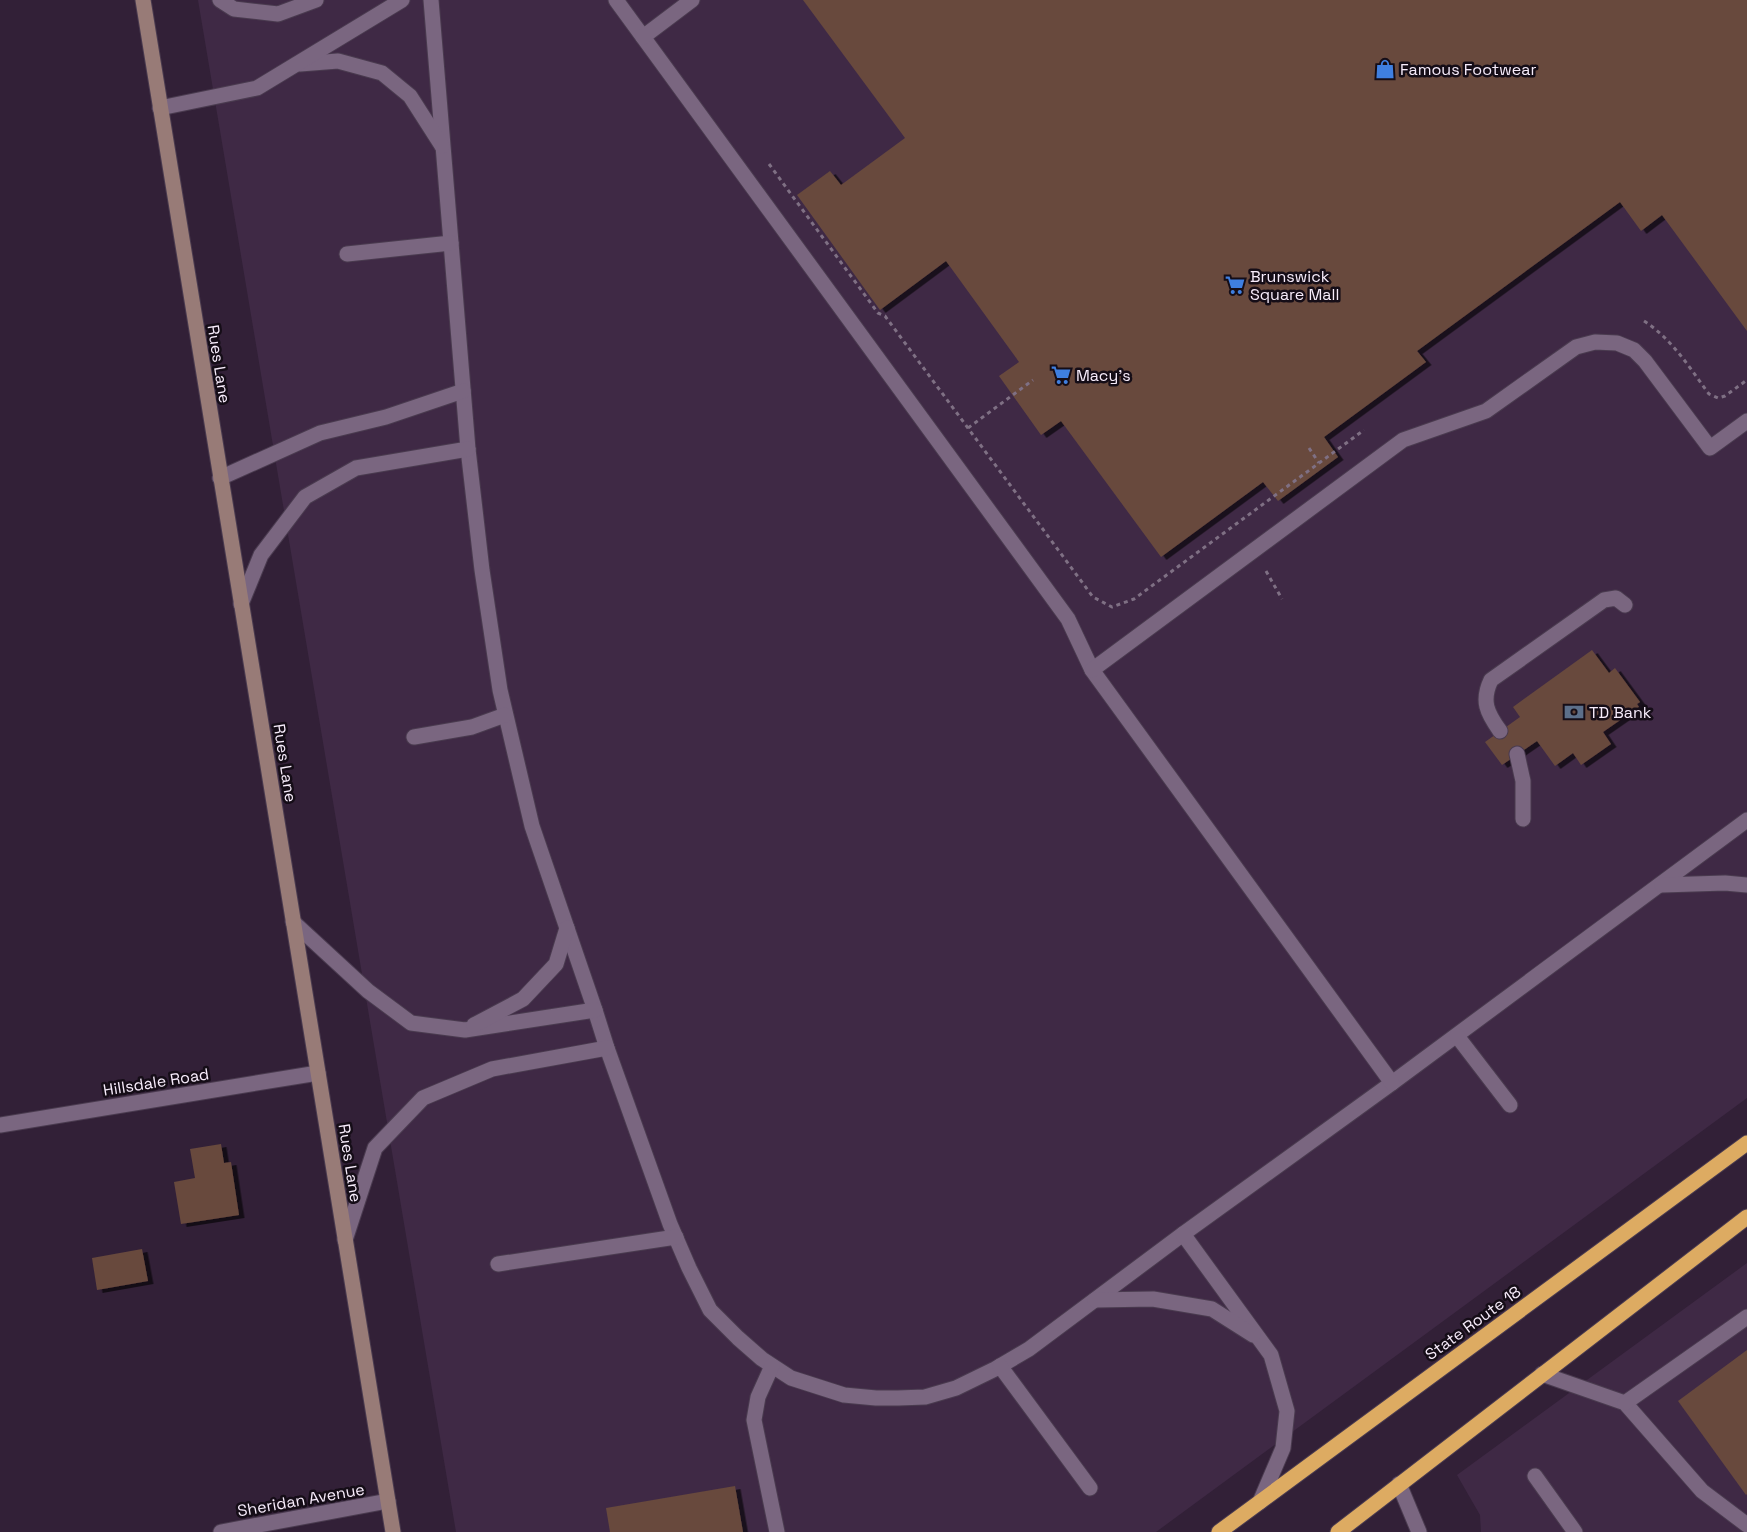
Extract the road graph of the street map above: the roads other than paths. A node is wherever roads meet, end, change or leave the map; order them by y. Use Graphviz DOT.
graph roads {
  1 [pos="143,0"];
  2 [pos="220,0"];
  3 [pos="316,0"];
  4 [pos="402,0"];
  5 [pos="431,0"];
  6 [pos="616,0"];
  7 [pos="692,0"];
  8 [pos="643,37"];
  9 [pos="296,64"];
  10 [pos="160,108"];
  11 [pos="443,147"];
  12 [pos="451,243"];
  13 [pos="347,254"];
  14 [pos="463,391"];
  15 [pos="1747,421"];
  16 [pos="468,449"];
  17 [pos="220,478"];
  18 [pos="241,604"];
  19 [pos="1625,605"];
  20 [pos="1092,670"];
  21 [pos="506,715"];
  22 [pos="1500,731"];
  23 [pos="414,737"];
  24 [pos="1517,754"];
  25 [pos="1523,819"];
  26 [pos="1747,820"];
  27 [pos="1662,885"];
  28 [pos="1747,885"];
  29 [pos="293,922"];
  30 [pos="567,928"];
  31 [pos="595,1010"];
  32 [pos="465,1030"];
  33 [pos="1457,1036"];
  34 [pos="607,1048"];
  35 [pos="318,1073"];
  36 [pos="1392,1084"];
  37 [pos="1510,1105"];
  38 [pos="0,1125"];
  39 [pos="1747,1143"];
  40 [pos="1747,1216"];
  41 [pos="1183,1234"];
  42 [pos="676,1237"];
  43 [pos="345,1240"];
  44 [pos="498,1264"];
  45 [pos="1095,1300"];
  46 [pos="1747,1317"];
  47 [pos="1259,1339"];
  48 [pos="772,1366"];
  49 [pos="1000,1366"];
  50 [pos="1542,1374"];
  51 [pos="1624,1403"];
  52 [pos="1535,1476"];
  53 [pos="1400,1484"];
  54 [pos="1090,1488"];
  55 [pos="388,1502"];
  56 [pos="1260,1502"];
  57 [pos="1747,1525"];
  58 [pos="221,1532"];
  59 [pos="393,1532"];
  60 [pos="777,1532"];
  61 [pos="1219,1532"];
  62 [pos="1338,1532"];
  63 [pos="1420,1532"];
  64 [pos="1575,1532"];
  1 -- 10 [label="main road, Rues Lane"];
  2 -- 3 [label="street"];
  4 -- 9 [label="street"];
  5 -- 11 [label="street"];
  6 -- 8 [label="street"];
  7 -- 8 [label="street"];
  8 -- 20 [label="street"];
  9 -- 10 [label="street"];
  9 -- 11 [label="street"];
  10 -- 17 [label="main road, Rues Lane"];
  11 -- 12 [label="street"];
  12 -- 13 [label="street"];
  12 -- 14 [label="street"];
  14 -- 16 [label="street"];
  14 -- 17 [label="street"];
  15 -- 20 [label="street"];
  16 -- 18 [label="street"];
  16 -- 21 [label="street"];
  17 -- 18 [label="main road, Rues Lane"];
  18 -- 29 [label="main road, Rues Lane"];
  19 -- 22 [label="street"];
  20 -- 36 [label="street"];
  21 -- 23 [label="street"];
  21 -- 30 [label="street"];
  24 -- 25 [label="street"];
  26 -- 27 [label="street"];
  27 -- 28 [label="street"];
  27 -- 33 [label="street"];
  29 -- 32 [label="street"];
  29 -- 35 [label="main road, Rues Lane"];
  30 -- 31 [label="street"];
  30 -- 32 [label="street"];
  31 -- 32 [label="street"];
  31 -- 34 [label="street"];
  33 -- 36 [label="street"];
  33 -- 37 [label="street"];
  34 -- 42 [label="street"];
  34 -- 43 [label="street"];
  35 -- 38 [label="street, Hillsdale Road"];
  35 -- 43 [label="main road, Rues Lane"];
  36 -- 41 [label="street"];
  39 -- 56 [label="highway, State Route 18"];
  40 -- 50 [label="highway"];
  41 -- 45 [label="street"];
  41 -- 47 [label="street"];
  42 -- 44 [label="street"];
  42 -- 48 [label="street"];
  43 -- 55 [label="main road, Rues Lane"];
  45 -- 47 [label="street"];
  45 -- 49 [label="street"];
  46 -- 51 [label="street"];
  47 -- 56 [label="street"];
  48 -- 49 [label="street"];
  48 -- 60 [label="street"];
  49 -- 54 [label="street"];
  50 -- 51 [label="street"];
  50 -- 53 [label="highway"];
  51 -- 57 [label="street"];
  52 -- 64 [label="street"];
  53 -- 62 [label="highway"];
  53 -- 63 [label="street"];
  55 -- 58 [label="street, Sheridan Avenue"];
  55 -- 59 [label="main road, Rues Lane"];
  56 -- 61 [label="highway, State Route 18"];
}
